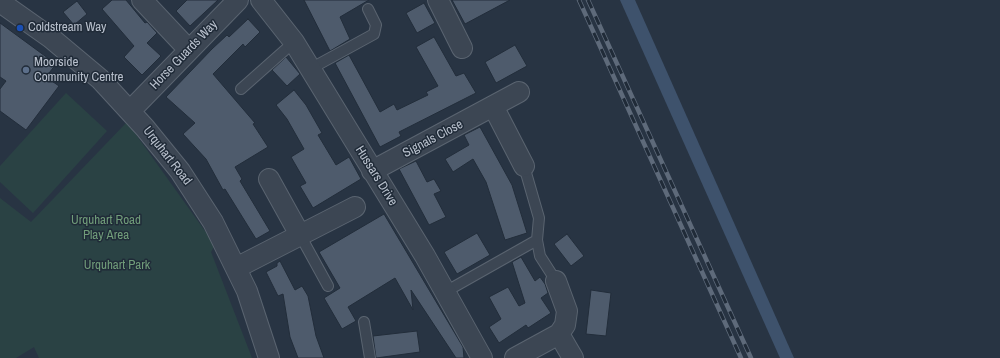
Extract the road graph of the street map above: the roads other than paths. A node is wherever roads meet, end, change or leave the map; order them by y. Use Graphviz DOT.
graph roads {
  1 [pos="142,0"];
  2 [pos="238,0"];
  3 [pos="261,0"];
  4 [pos="438,0"];
  5 [pos="0,2"];
  6 [pos="368,9"];
  7 [pos="294,42"];
  8 [pos="462,48"];
  9 [pos="189,50"];
  10 [pos="310,69"];
  11 [pos="241,89"];
  12 [pos="519,92"];
  13 [pos="493,106"];
  14 [pos="130,111"];
  15 [pos="524,166"];
  16 [pos="372,171"];
  17 [pos="269,179"];
  18 [pos="355,207"];
  19 [pos="300,235"];
  20 [pos="537,240"];
  21 [pos="236,268"];
  22 [pos="556,281"];
  23 [pos="328,286"];
  24 [pos="445,292"];
  25 [pos="364,322"];
  26 [pos="559,334"];
  27 [pos="269,358"];
  28 [pos="370,358"];
  29 [pos="482,358"];
  30 [pos="515,358"];
  31 [pos="573,358"];
  1 -- 9 [label="street"];
  2 -- 9 [label="street, Horse Guards Way"];
  3 -- 7 [label="street, Hussars Drive"];
  4 -- 8 [label="street"];
  5 -- 14 [label="street, Urquhart Road"];
  6 -- 10 [label="lane"];
  7 -- 10 [label="street, Hussars Drive"];
  7 -- 11 [label="lane"];
  9 -- 14 [label="street, Horse Guards Way"];
  10 -- 16 [label="street, Hussars Drive"];
  12 -- 13 [label="street, Signals Close"];
  13 -- 15 [label="street"];
  13 -- 16 [label="street, Signals Close"];
  14 -- 21 [label="street, Urquhart Road"];
  15 -- 20 [label="lane"];
  16 -- 24 [label="street, Hussars Drive"];
  17 -- 19 [label="street"];
  18 -- 19 [label="street"];
  19 -- 21 [label="street"];
  19 -- 23 [label="lane"];
  20 -- 22 [label="lane"];
  20 -- 24 [label="lane"];
  21 -- 27 [label="street, Urquhart Road"];
  22 -- 26 [label="street"];
  24 -- 29 [label="street, Hussars Drive"];
  25 -- 28 [label="lane"];
  26 -- 30 [label="street"];
  26 -- 31 [label="street"];
}
